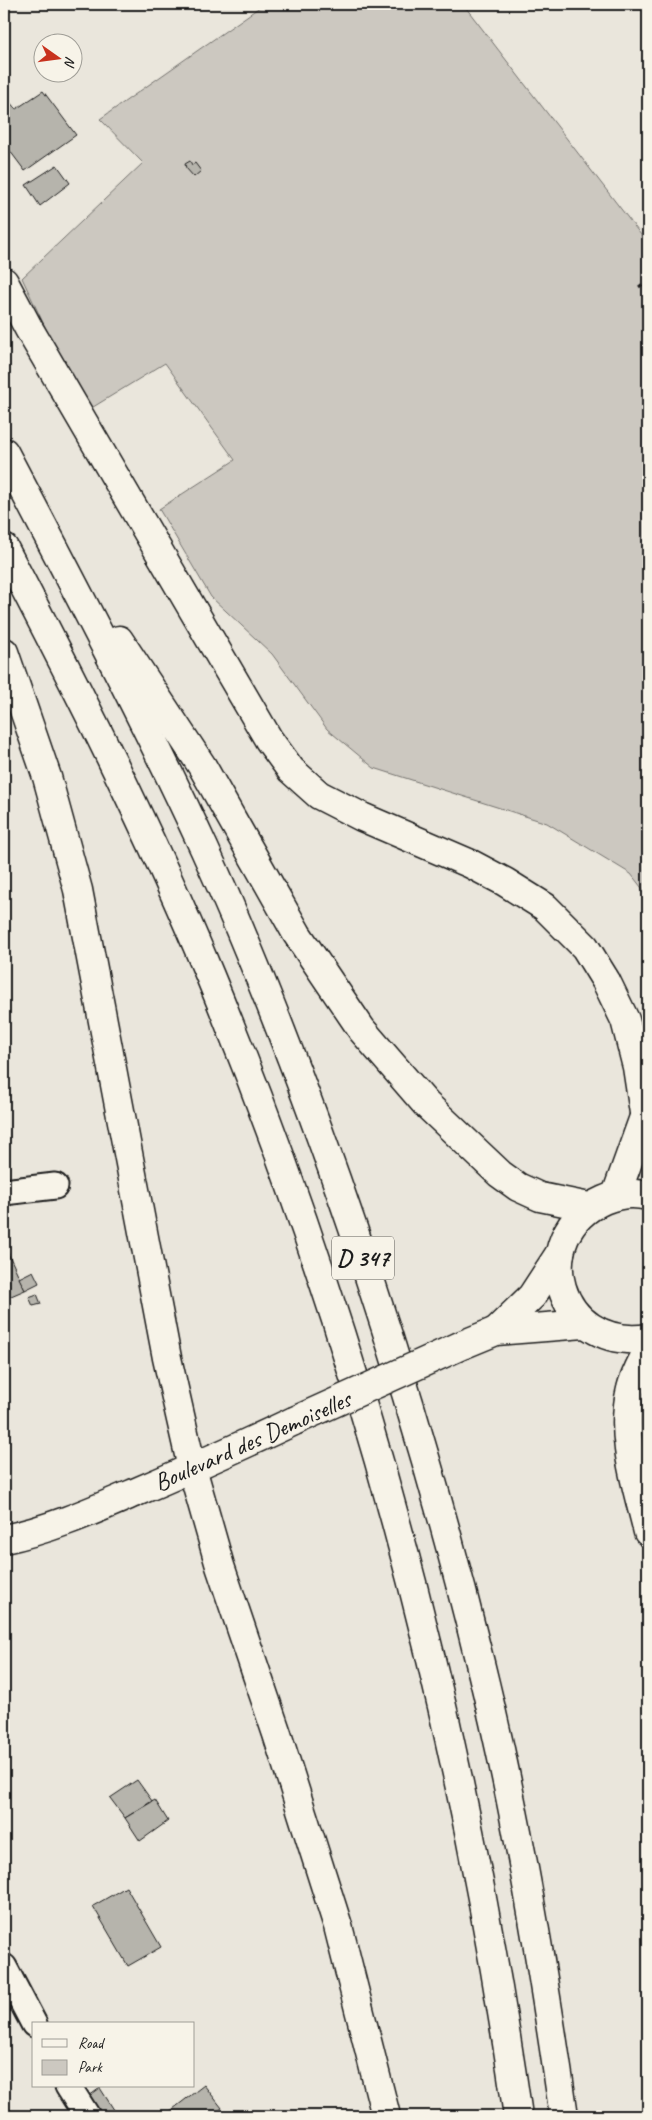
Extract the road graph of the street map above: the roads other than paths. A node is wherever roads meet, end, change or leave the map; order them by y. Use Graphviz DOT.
graph roads {
  1 [pos="4,282"];
  2 [pos="4,452"];
  3 [pos="41,522"];
  4 [pos="4,548"];
  5 [pos="4,652"];
  6 [pos="646,1128"];
  7 [pos="55,1186"];
  8 [pos="4,1192"];
  9 [pos="616,1195"];
  10 [pos="648,1196"];
  11 [pos="589,1207"];
  12 [pos="560,1253"];
  13 [pos="584,1324"];
  14 [pos="496,1331"];
  15 [pos="648,1338"];
  16 [pos="648,1350"];
  17 [pos="192,1468"];
  18 [pos="648,1532"];
  19 [pos="4,1539"];
  20 [pos="4,1967"];
  21 [pos="33,2022"];
  22 [pos="69,2088"];
  23 [pos="87,2116"];
  24 [pos="386,2116"];
  25 [pos="518,2116"];
  26 [pos="564,2116"];
  1 -- 6 [label="main road"];
  2 -- 3 [label="main road, D 347"];
  3 -- 11 [label="main road"];
  3 -- 26 [label="main road, D 347"];
  4 -- 25 [label="main road, D 347"];
  5 -- 17 [label="main road"];
  6 -- 9 [label="main road"];
  7 -- 8 [label="street"];
  9 -- 10 [label="main road"];
  9 -- 11 [label="main road"];
  11 -- 12 [label="main road"];
  12 -- 13 [label="main road"];
  12 -- 14 [label="main road, Boulevard des Demoiselles"];
  13 -- 14 [label="main road, Boulevard des Demoiselles"];
  13 -- 15 [label="main road"];
  14 -- 17 [label="main road, Boulevard des Demoiselles, bridge"];
  16 -- 18 [label="main road"];
  17 -- 19 [label="main road, Boulevard des Demoiselles"];
  17 -- 24 [label="main road"];
  20 -- 21 [label="street"];
  22 -- 23 [label="street"];
}
